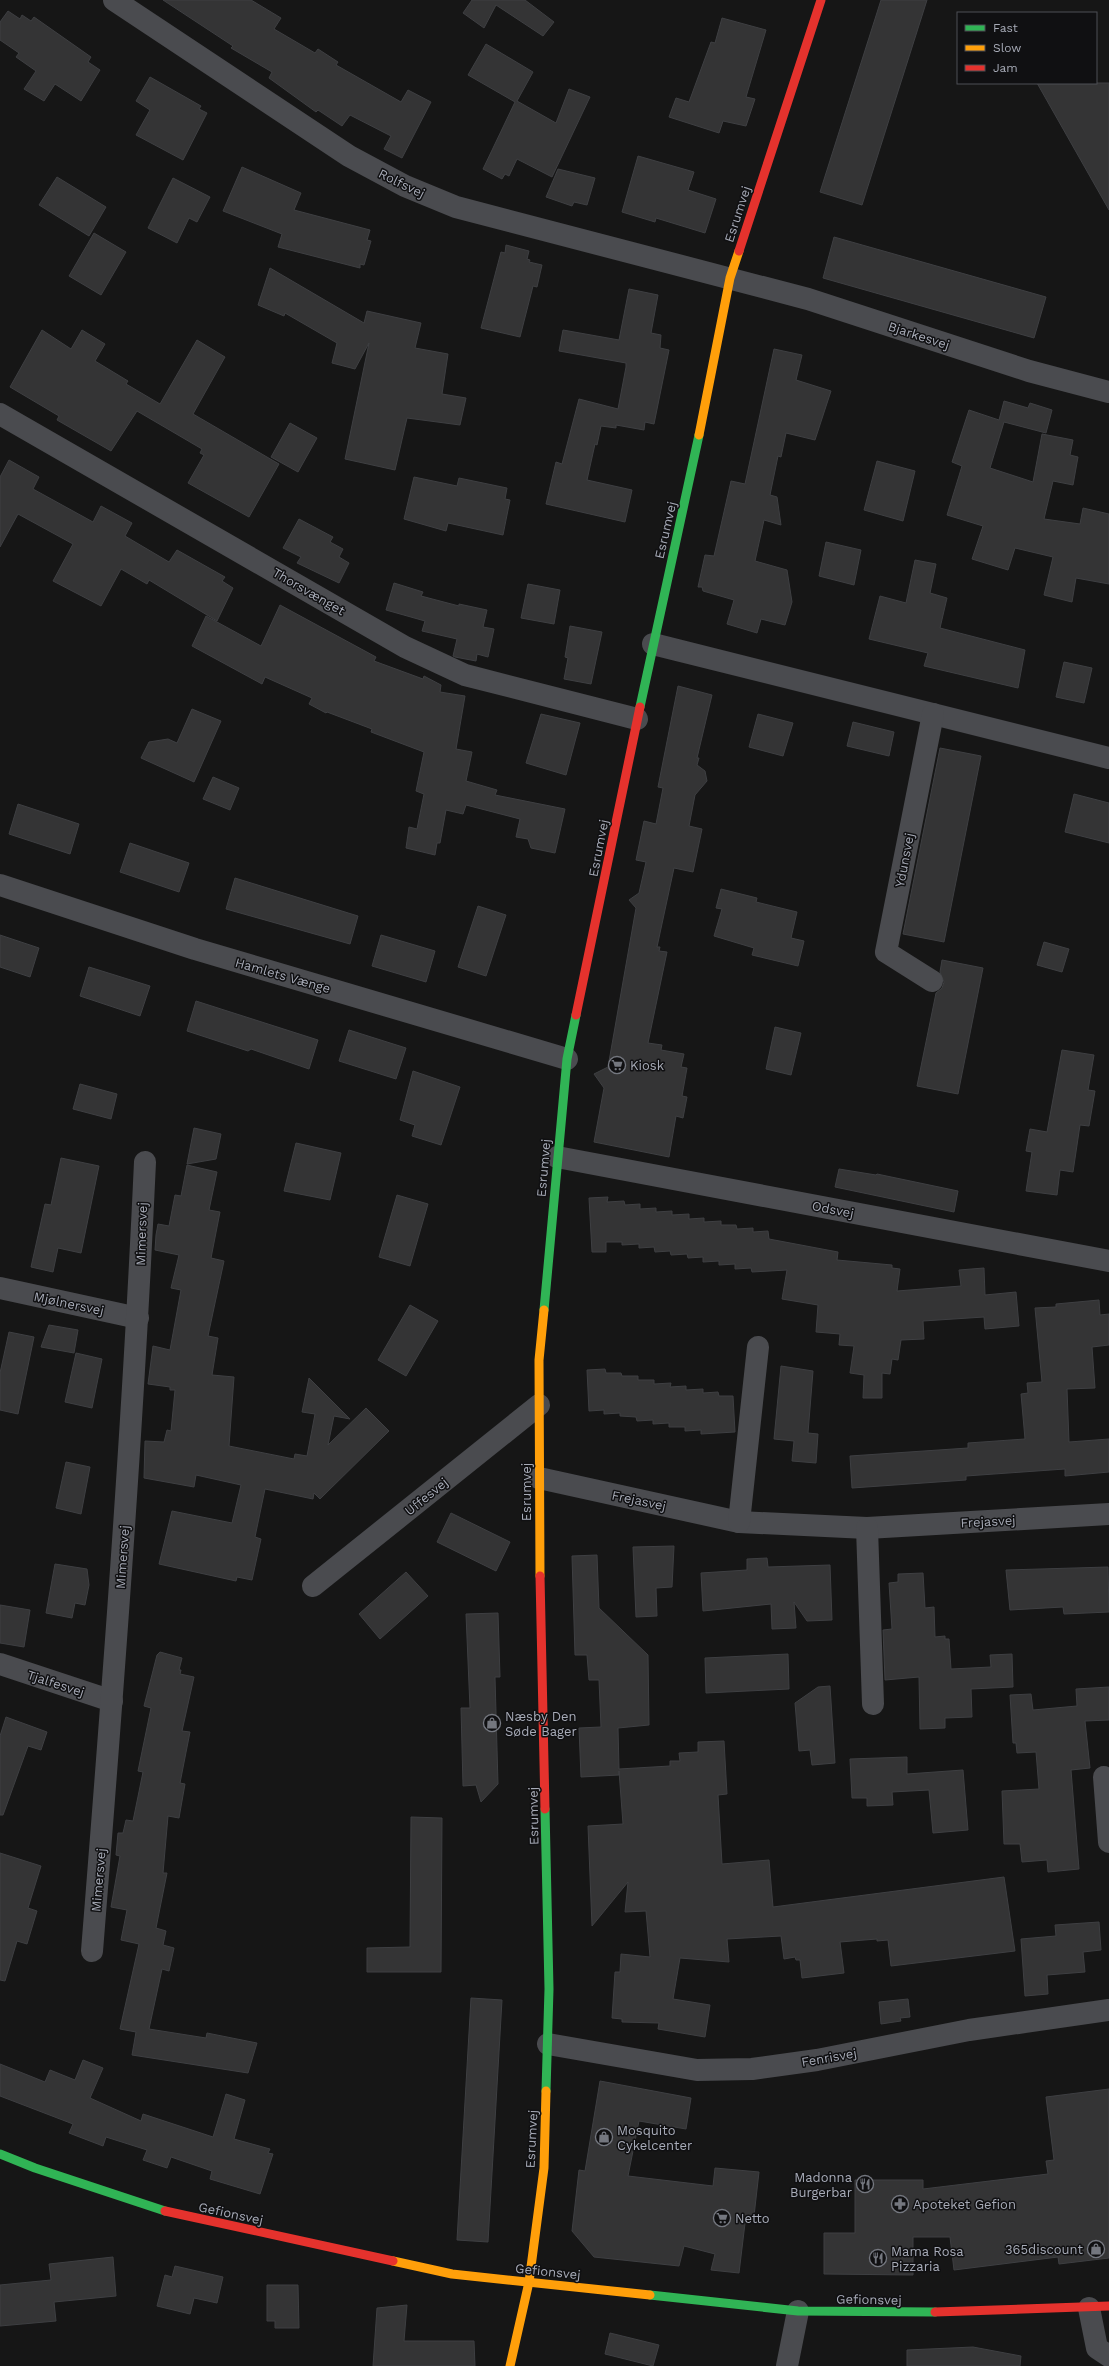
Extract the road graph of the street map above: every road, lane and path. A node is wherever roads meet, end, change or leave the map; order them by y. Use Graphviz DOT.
graph roads {
  1 [pos="114,0"];
  2 [pos="821,0"];
  3 [pos="730,278"];
  4 [pos="1109,392"];
  5 [pos="0,414"];
  6 [pos="653,644"];
  7 [pos="933,714"];
  8 [pos="637,719"];
  9 [pos="1109,758"];
  10 [pos="0,885"];
  11 [pos="932,981"];
  12 [pos="567,1059"];
  13 [pos="557,1157"];
  14 [pos="144,1162"];
  15 [pos="1109,1261"];
  16 [pos="0,1288"];
  17 [pos="138,1318"];
  18 [pos="758,1347"];
  19 [pos="539,1405"];
  20 [pos="539,1478"];
  21 [pos="1109,1514"];
  22 [pos="739,1522"];
  23 [pos="867,1528"];
  24 [pos="313,1586"];
  25 [pos="0,1664"];
  26 [pos="112,1701"];
  27 [pos="873,1704"];
  28 [pos="1104,1777"];
  29 [pos="1109,1842"];
  30 [pos="92,1951"];
  31 [pos="1109,2010"];
  32 [pos="548,2044"];
  33 [pos="0,2154"];
  34 [pos="529,2282"];
  35 [pos="1099,2307"];
  36 [pos="798,2311"];
  37 [pos="1109,2356"];
  38 [pos="510,2366"];
  39 [pos="787,2366"];
  1 -- 3 [label="street, Rolfsvej"];
  2 -- 3 [label="street, Esrumvej"];
  3 -- 4 [label="street, Bjarkesvej"];
  3 -- 6 [label="street, Esrumvej"];
  5 -- 8 [label="street, Thorsvænget"];
  6 -- 7 [label="street"];
  6 -- 8 [label="street, Esrumvej"];
  7 -- 9 [label="street"];
  7 -- 11 [label="street, Ydunsvej"];
  8 -- 12 [label="street, Esrumvej"];
  10 -- 12 [label="street, Hamlets Vænge"];
  12 -- 13 [label="street, Esrumvej"];
  13 -- 15 [label="street, Odsvej"];
  13 -- 19 [label="street, Esrumvej"];
  14 -- 17 [label="street, Mimersvej"];
  16 -- 17 [label="street, Mjølnersvej"];
  17 -- 26 [label="street, Mimersvej"];
  18 -- 22 [label="street"];
  19 -- 20 [label="street, Esrumvej"];
  19 -- 24 [label="street, Uffesvej"];
  20 -- 22 [label="street, Frejasvej"];
  20 -- 32 [label="street, Esrumvej"];
  21 -- 23 [label="street, Frejasvej"];
  22 -- 23 [label="street, Frejasvej"];
  23 -- 27 [label="street"];
  25 -- 26 [label="street, Tjalfesvej"];
  26 -- 30 [label="street, Mimersvej"];
  28 -- 29 [label="street"];
  31 -- 32 [label="street, Fenrisvej"];
  32 -- 34 [label="street, Esrumvej"];
  33 -- 34 [label="street, Gefionsvej"];
  34 -- 36 [label="street, Gefionsvej"];
  34 -- 38 [label="street, Esrumvej"];
  35 -- 36 [label="street, Gefionsvej"];
  35 -- 37 [label="street"];
  36 -- 39 [label="street"];
}
